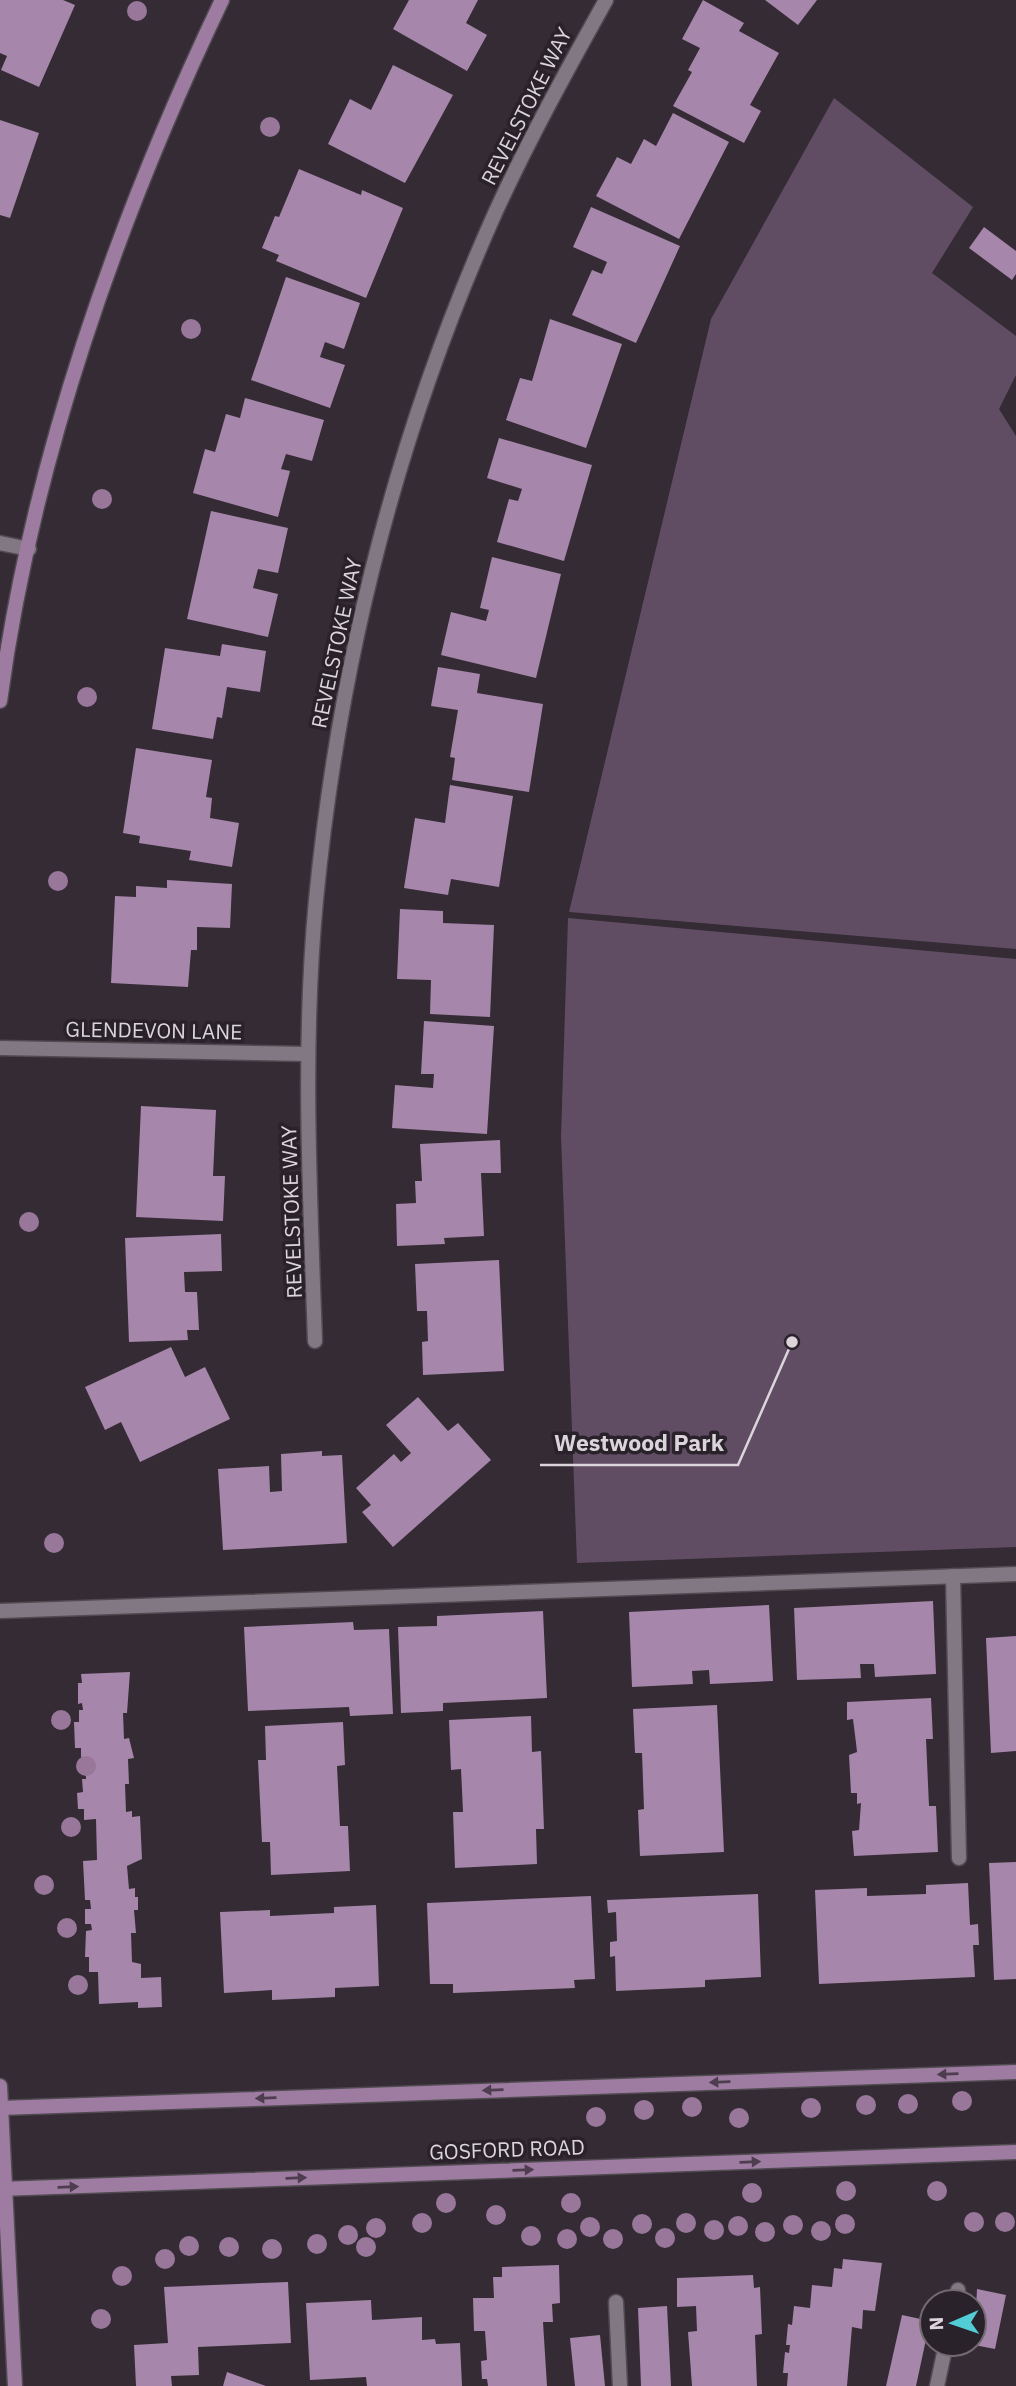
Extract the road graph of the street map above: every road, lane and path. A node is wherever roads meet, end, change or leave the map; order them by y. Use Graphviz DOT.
graph roads {
  1 [pos="222,0"];
  2 [pos="606,0"];
  3 [pos="0,543"];
  4 [pos="29,549"];
  5 [pos="0,701"];
  6 [pos="0,1048"];
  7 [pos="308,1054"];
  8 [pos="315,1341"];
  9 [pos="1016,1574"];
  10 [pos="953,1576"];
  11 [pos="0,1611"];
  12 [pos="959,1858"];
  13 [pos="1016,2072"];
  14 [pos="0,2086"];
  15 [pos="0,2108"];
  16 [pos="1016,2152"];
  17 [pos="3,2189"];
  18 [pos="616,2302"];
  19 [pos="943,2358"];
  20 [pos="15,2386"];
  21 [pos="620,2386"];
  22 [pos="937,2386"];
  1 -- 4 [label="main road"];
  2 -- 7 [label="street, REVELSTOKE WAY"];
  3 -- 4 [label="street"];
  4 -- 5 [label="main road"];
  6 -- 7 [label="street, GLENDEVON LANE"];
  7 -- 8 [label="street, REVELSTOKE WAY"];
  9 -- 10 [label="street"];
  10 -- 11 [label="street"];
  10 -- 12 [label="street"];
  13 -- 15 [label="main road, one-way"];
  14 -- 15 [label="main road"];
  15 -- 17 [label="main road"];
  17 -- 16 [label="main road, GOSFORD ROAD, one-way"];
  17 -- 20 [label="main road"];
  18 -- 21 [label="street"];
  19 -- 22 [label="street"];
}
